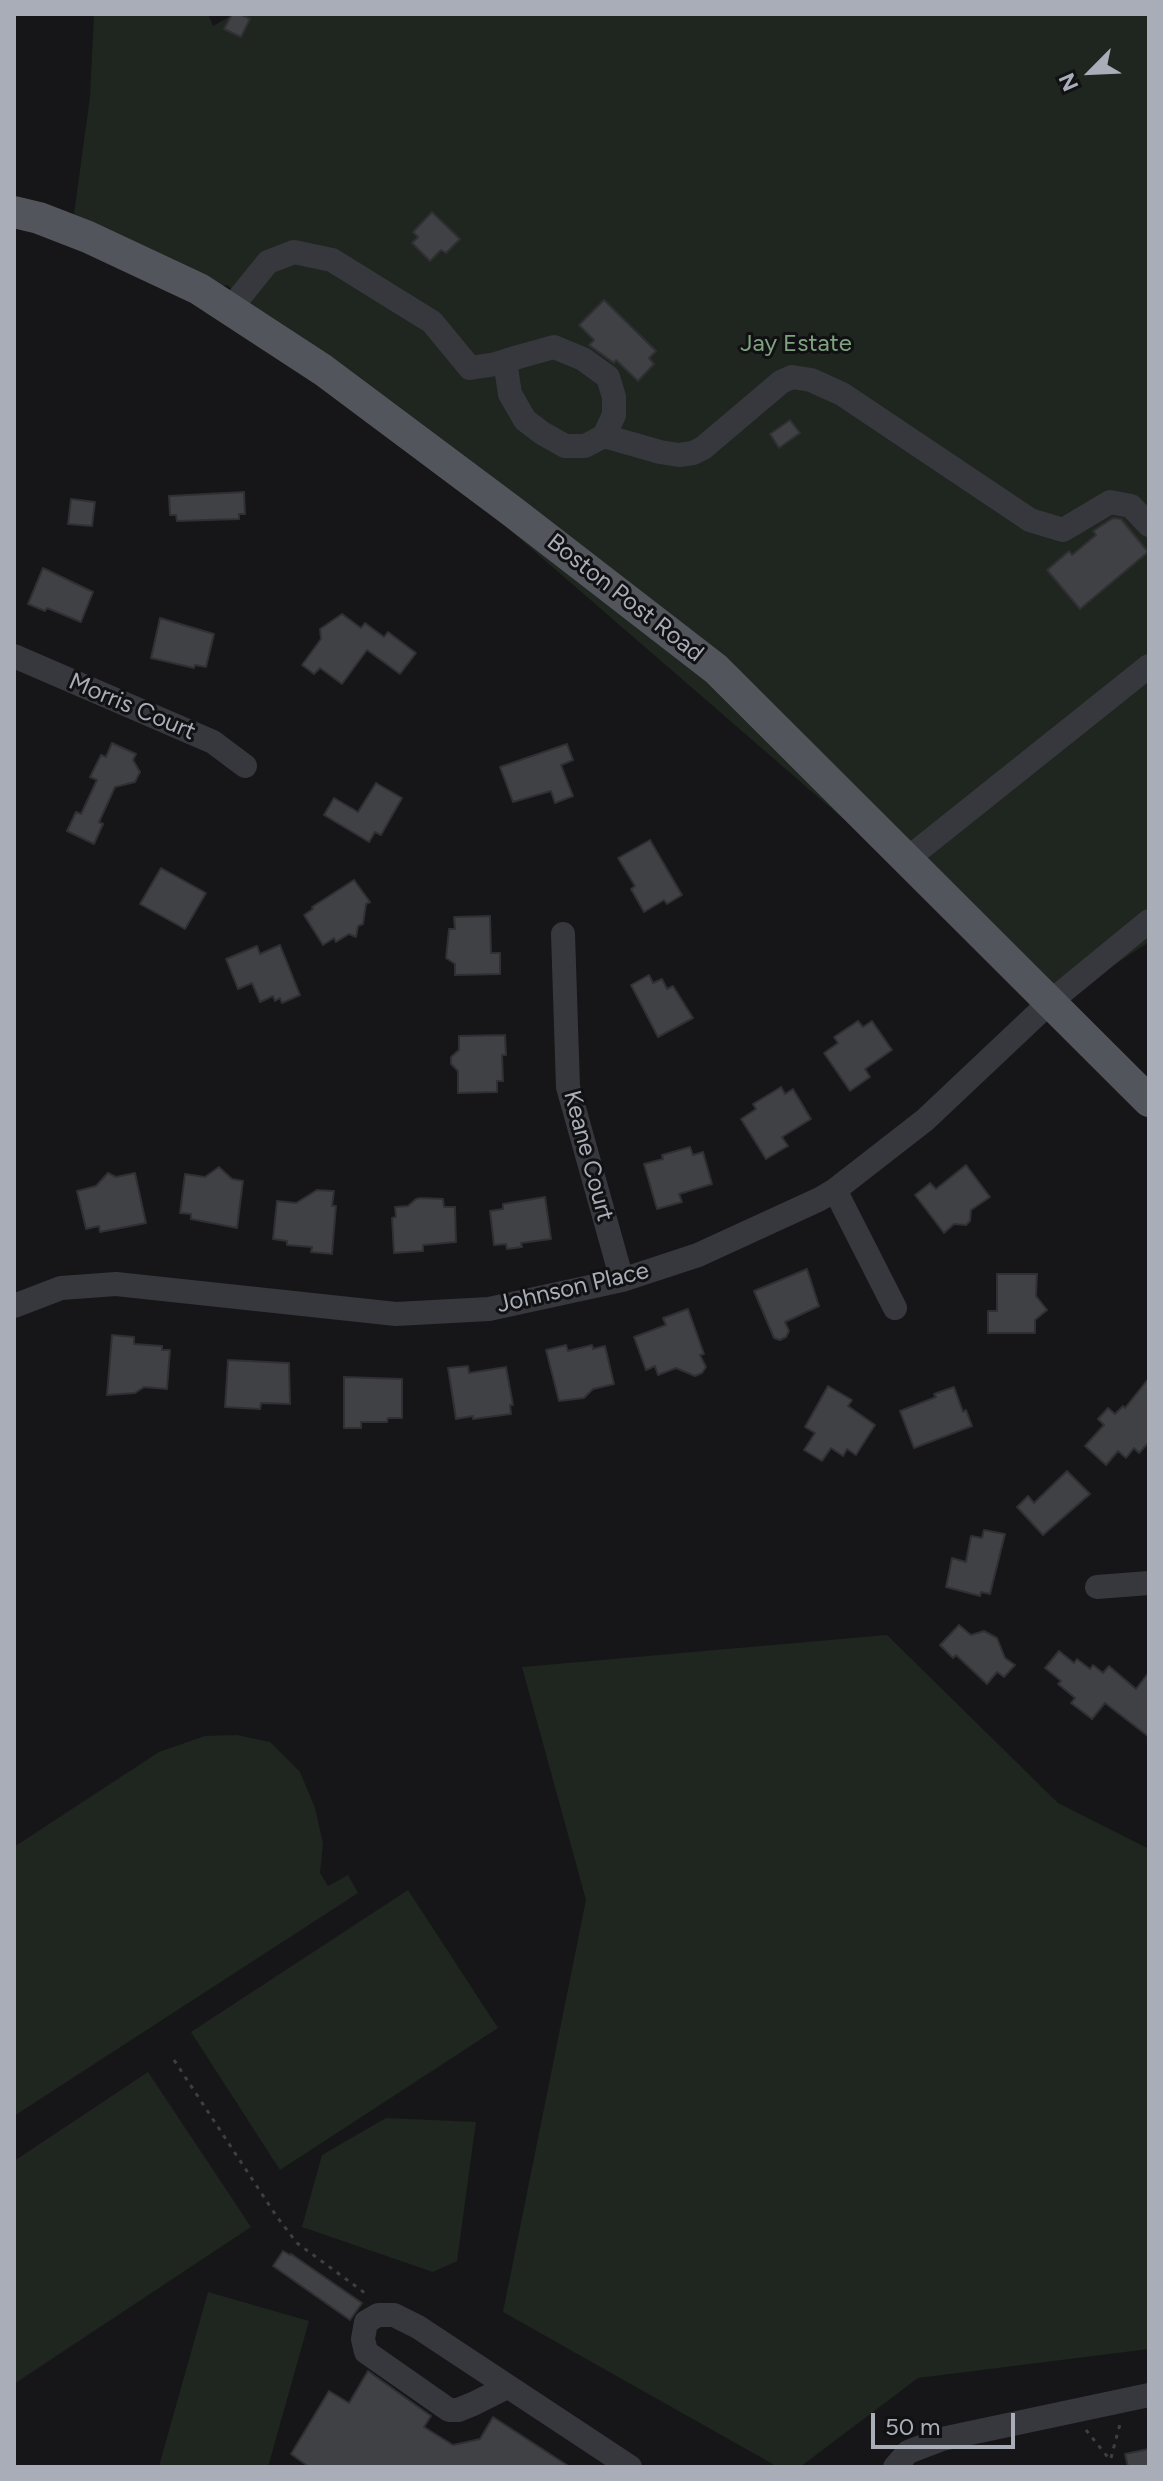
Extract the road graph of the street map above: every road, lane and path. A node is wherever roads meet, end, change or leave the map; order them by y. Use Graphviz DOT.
graph roads {
  1 [pos="14,212"];
  2 [pos="230,309"];
  3 [pos="505,361"];
  4 [pos="604,436"];
  5 [pos="1149,525"];
  6 [pos="14,656"];
  7 [pos="1149,666"];
  8 [pos="245,766"];
  9 [pos="906,860"];
  10 [pos="1149,921"];
  11 [pos="563,934"];
  12 [pos="1050,1002"];
  13 [pos="1149,1101"];
  14 [pos="835,1190"];
  15 [pos="622,1280"];
  16 [pos="14,1306"];
  17 [pos="895,1308"];
  18 [pos="1149,1583"];
  19 [pos="1097,1587"];
  20 [pos="174,2060"];
  21 [pos="384,2315"];
  22 [pos="507,2387"];
  23 [pos="1149,2395"];
  24 [pos="1122,2413"];
  25 [pos="1080,2422"];
  26 [pos="630,2467"];
  27 [pos="895,2467"];
  1 -- 2 [label="main road, Boston Post Road"];
  2 -- 3 [label="street"];
  2 -- 9 [label="main road, Boston Post Road"];
  3 -- 4 [label="street"];
  3 -- 4 [label="street"];
  4 -- 5 [label="street"];
  6 -- 8 [label="street, Morris Court"];
  7 -- 9 [label="street"];
  9 -- 12 [label="main road, Boston Post Road"];
  10 -- 12 [label="street, Johnson Place"];
  11 -- 15 [label="street, Keane Court"];
  12 -- 13 [label="main road, Boston Post Road"];
  12 -- 14 [label="street, Johnson Place"];
  14 -- 15 [label="street, Johnson Place"];
  14 -- 17 [label="street"];
  15 -- 16 [label="street, Johnson Place"];
  18 -- 19 [label="street"];
  20 -- 21 [label="path"];
  21 -- 22 [label="street"];
  21 -- 22 [label="street"];
  22 -- 26 [label="street"];
  23 -- 27 [label="street"];
  24 -- 25 [label="path"];
}
